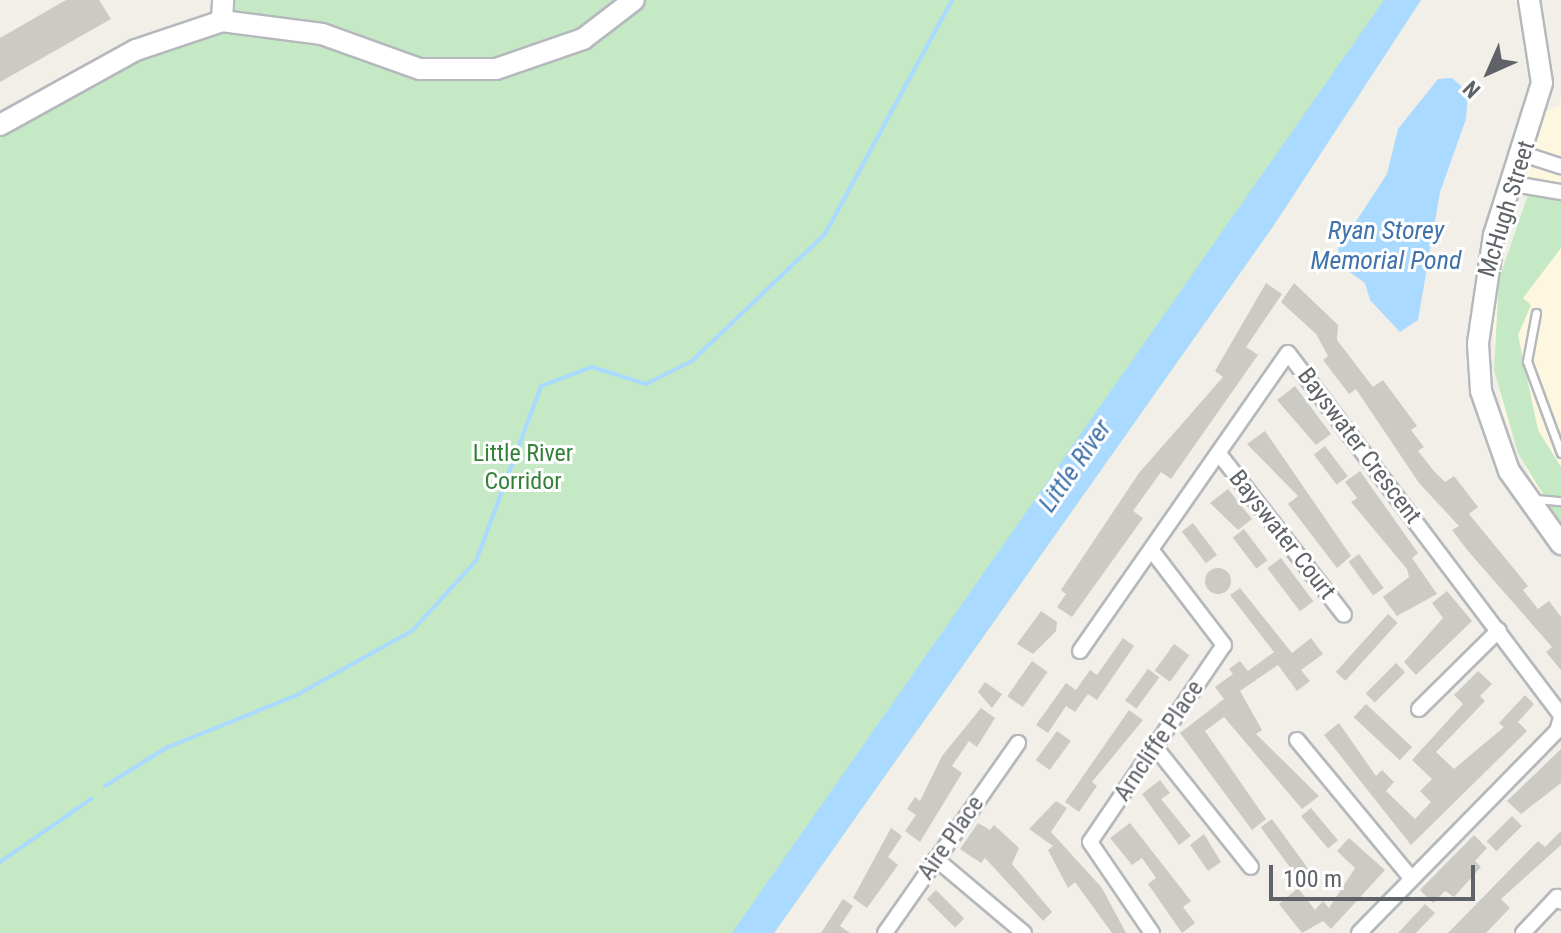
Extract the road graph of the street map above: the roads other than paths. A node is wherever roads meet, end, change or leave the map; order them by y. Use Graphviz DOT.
graph roads {
  1 [pos="223,0"];
  2 [pos="634,0"];
  3 [pos="1529,0"];
  4 [pos="222,21"];
  5 [pos="0,125"];
  6 [pos="1523,154"];
  7 [pos="1561,166"];
  8 [pos="1514,184"];
  9 [pos="1561,192"];
  10 [pos="1536,313"];
  11 [pos="1561,453"];
  12 [pos="1220,455"];
  13 [pos="1529,498"];
  14 [pos="1561,501"];
  15 [pos="1561,544"];
  16 [pos="1153,552"];
  17 [pos="1344,615"];
  18 [pos="1499,630"];
  19 [pos="1080,651"];
  20 [pos="1419,709"];
  21 [pos="1561,716"];
  22 [pos="1297,740"];
  23 [pos="1018,743"];
  24 [pos="1156,748"];
  25 [pos="936,859"];
  26 [pos="1251,867"];
  27 [pos="1411,878"];
  28 [pos="1561,902"];
  29 [pos="885,933"];
  30 [pos="1024,933"];
  31 [pos="1152,933"];
  32 [pos="1359,933"];
  33 [pos="1523,933"];
  1 -- 4 [label="street"];
  2 -- 4 [label="street"];
  3 -- 6 [label="street, McHugh Street"];
  4 -- 5 [label="street"];
  6 -- 7 [label="street"];
  6 -- 8 [label="street, McHugh Street"];
  8 -- 9 [label="street"];
  8 -- 13 [label="street, McHugh Street"];
  10 -- 11 [label="lane"];
  12 -- 16 [label="street, Bayswater Crescent"];
  12 -- 17 [label="street, Bayswater Court"];
  12 -- 18 [label="street, Bayswater Crescent"];
  13 -- 14 [label="lane"];
  13 -- 15 [label="street, McHugh Street"];
  16 -- 19 [label="street, Bayswater Crescent"];
  16 -- 24 [label="street, Arncliffe Place"];
  18 -- 20 [label="street"];
  18 -- 21 [label="street, Bayswater Crescent"];
  21 -- 27 [label="street, Bayswater Crescent"];
  22 -- 27 [label="street"];
  23 -- 25 [label="street, Aire Place"];
  24 -- 26 [label="street"];
  24 -- 31 [label="street, Arncliffe Place"];
  25 -- 29 [label="street, Aire Place"];
  25 -- 30 [label="street"];
  27 -- 32 [label="street, Bayswater Crescent"];
  28 -- 33 [label="street"];
}
